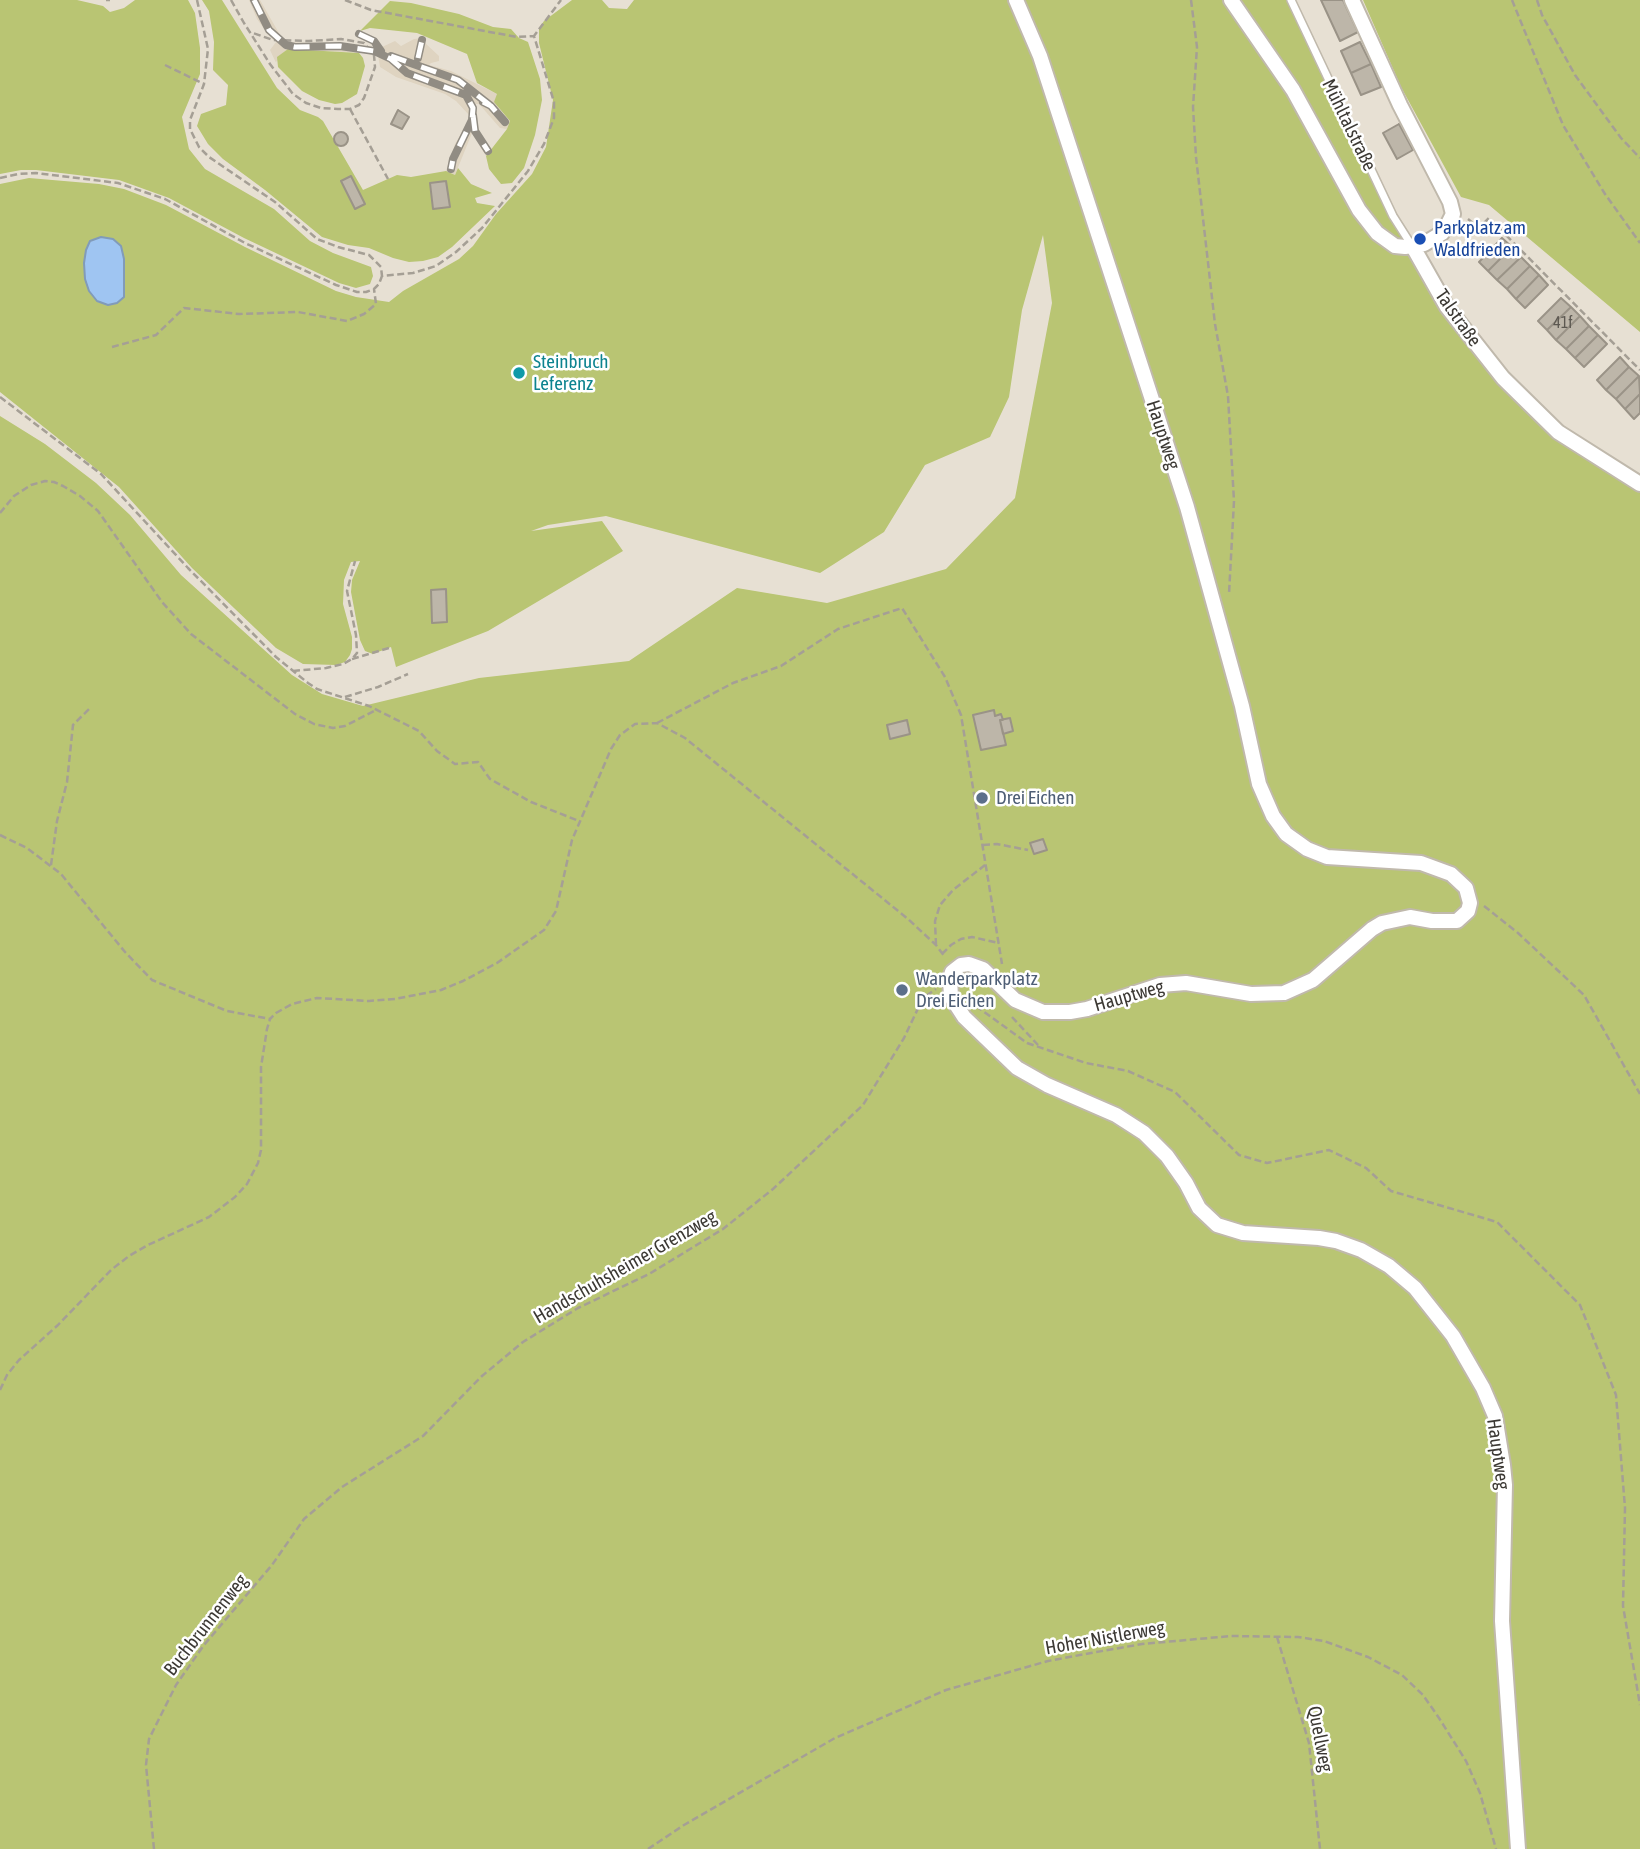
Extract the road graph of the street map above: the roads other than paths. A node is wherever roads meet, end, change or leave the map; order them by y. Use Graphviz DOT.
graph roads {
  1 [pos="1016,0"];
  2 [pos="1231,0"];
  3 [pos="1291,0"];
  4 [pos="1352,0"];
  5 [pos="1413,247"];
  6 [pos="1640,484"];
  7 [pos="1518,1849"];
  1 -- 7 [label="street, Hauptweg"];
  2 -- 5 [label="street"];
  3 -- 5 [label="lane, Mühltalstraße"];
  4 -- 5 [label="street"];
  5 -- 6 [label="street, Talstraße"];
}
